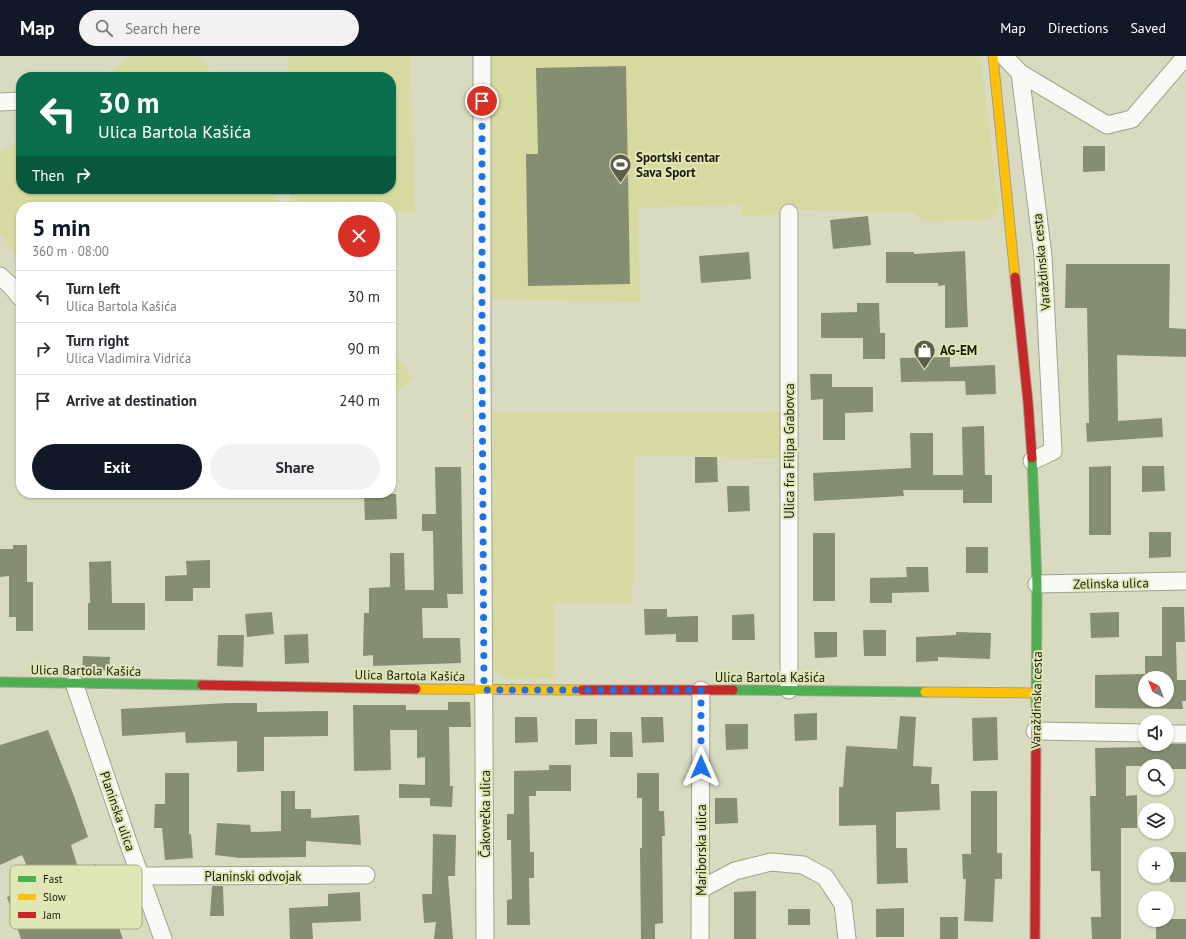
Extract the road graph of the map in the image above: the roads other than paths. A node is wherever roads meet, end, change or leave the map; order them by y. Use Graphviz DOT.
graph roads {
  1 [pos="482,56"];
  2 [pos="993,56"];
  3 [pos="1004,56"];
  4 [pos="1186,56"];
  5 [pos="1020,73"];
  6 [pos="16,101"];
  7 [pos="0,102"];
  8 [pos="789,213"];
  9 [pos="0,276"];
  10 [pos="16,292"];
  11 [pos="1032,461"];
  12 [pos="1186,581"];
  13 [pos="1037,584"];
  14 [pos="0,682"];
  15 [pos="74,683"];
  16 [pos="484,690"];
  17 [pos="701,690"];
  18 [pos="789,690"];
  19 [pos="1036,693"];
  20 [pos="1035,731"];
  21 [pos="1138,733"];
  22 [pos="1174,734"];
  23 [pos="1186,734"];
  24 [pos="136,865"];
  25 [pos="366,875"];
  26 [pos="142,876"];
  27 [pos="142,881"];
  28 [pos="701,888"];
  29 [pos="163,939"];
  30 [pos="485,939"];
  31 [pos="700,939"];
  32 [pos="847,939"];
  33 [pos="1035,939"];
  1 -- 16 [label="street, Čakovečka ulica"];
  2 -- 11 [label="street, Varaždinska cesta"];
  3 -- 5 [label="street"];
  4 -- 5 [label="street"];
  5 -- 11 [label="street, Varaždinska cesta"];
  6 -- 7 [label="street"];
  8 -- 18 [label="street, Ulica fra Filipa Grabovca"];
  9 -- 10 [label="street"];
  11 -- 13 [label="street, Varaždinska cesta"];
  12 -- 13 [label="street, Zelinska ulica"];
  13 -- 19 [label="street, Varaždinska cesta"];
  14 -- 15 [label="street, Ulica Bartola Kašića"];
  15 -- 16 [label="street, Ulica Bartola Kašića"];
  15 -- 24 [label="street, Planinska ulica"];
  16 -- 17 [label="street, Ulica Bartola Kašića"];
  16 -- 30 [label="street, Čakovečka ulica"];
  17 -- 18 [label="street, Ulica Bartola Kašića"];
  17 -- 28 [label="street, Mariborska ulica"];
  18 -- 19 [label="street, Ulica Bartola Kašića"];
  19 -- 20 [label="street, Varaždinska cesta"];
  20 -- 21 [label="street"];
  20 -- 33 [label="street, Varaždinska cesta"];
  22 -- 23 [label="street"];
  25 -- 26 [label="street, Planinski odvojak"];
  27 -- 29 [label="street, Planinska ulica"];
  28 -- 31 [label="street, Mariborska ulica"];
  28 -- 32 [label="street"];
}
